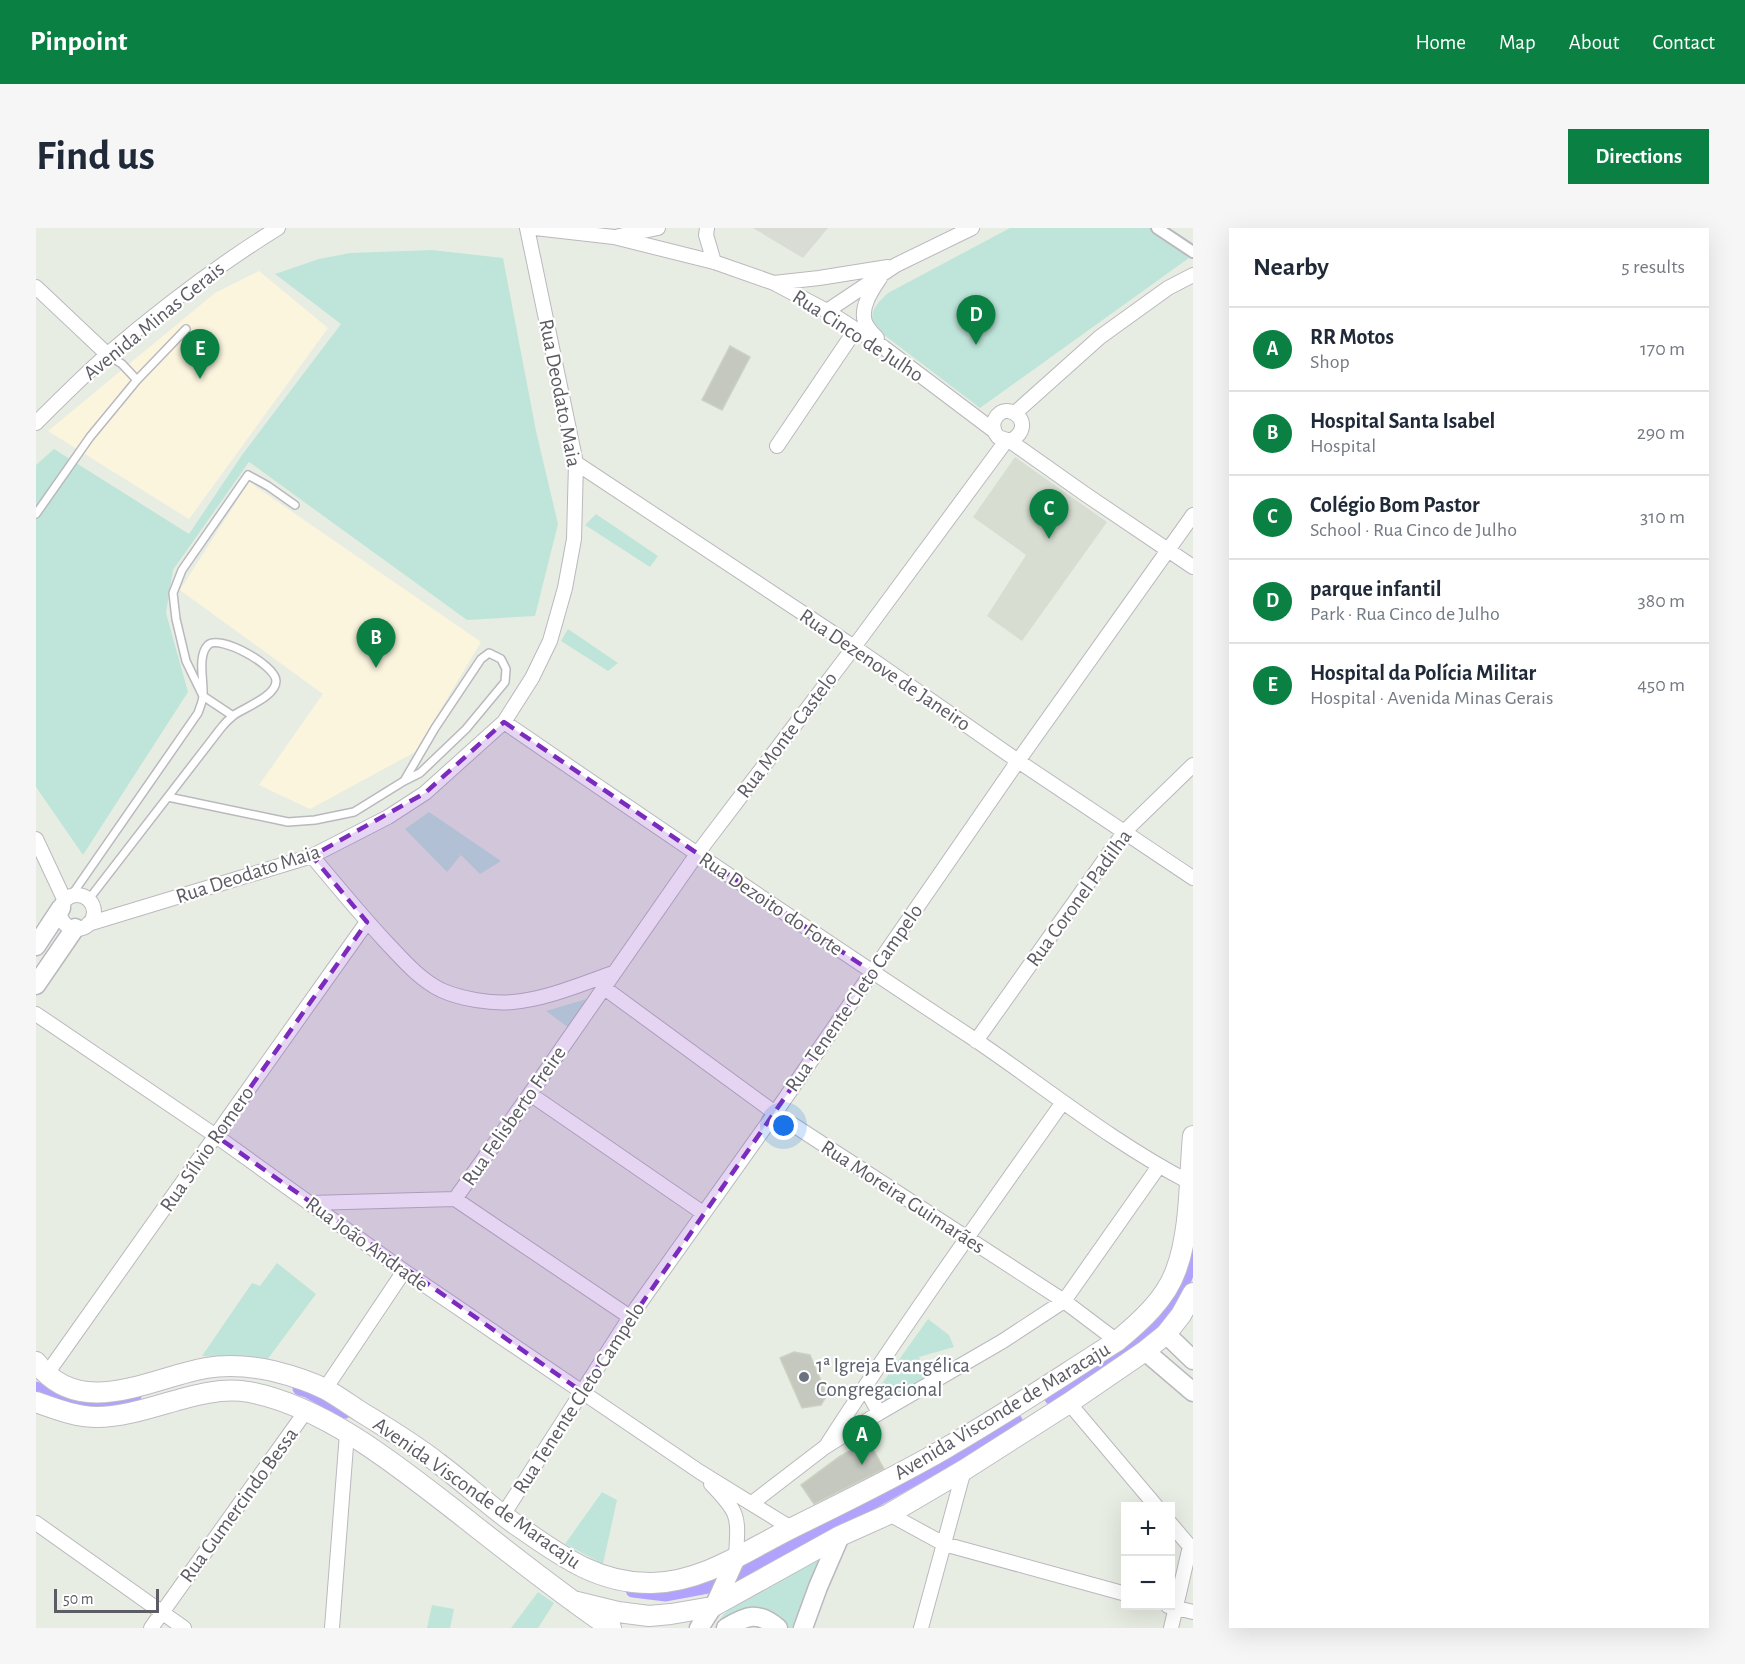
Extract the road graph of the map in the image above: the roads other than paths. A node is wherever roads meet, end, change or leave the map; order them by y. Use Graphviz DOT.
graph roads {
  1 [pos="278,228"];
  2 [pos="527,228"];
  3 [pos="535,228"];
  4 [pos="658,228"];
  5 [pos="708,228"];
  6 [pos="972,228"];
  7 [pos="1158,228"];
  8 [pos="554,229"];
  9 [pos="614,237"];
  10 [pos="1193,252"];
  11 [pos="714,262"];
  12 [pos="890,269"];
  13 [pos="1193,275"];
  14 [pos="774,283"];
  15 [pos="36,287"];
  16 [pos="828,311"];
  17 [pos="186,329"];
  18 [pos="856,329"];
  19 [pos="884,347"];
  20 [pos="108,355"];
  21 [pos="137,380"];
  22 [pos="1015,413"];
  23 [pos="36,423"];
  24 [pos="993,430"];
  25 [pos="1008,441"];
  26 [pos="777,446"];
  27 [pos="576,464"];
  28 [pos="296,505"];
  29 [pos="36,514"];
  30 [pos="1193,515"];
  31 [pos="1168,551"];
  32 [pos="1193,567"];
  33 [pos="854,647"];
  34 [pos="203,696"];
  35 [pos="233,716"];
  36 [pos="504,722"];
  37 [pos="1018,761"];
  38 [pos="1193,765"];
  39 [pos="404,781"];
  40 [pos="168,797"];
  41 [pos="1125,831"];
  42 [pos="36,839"];
  43 [pos="697,854"];
  44 [pos="312,856"];
  45 [pos="1193,878"];
  46 [pos="89,899"];
  47 [pos="66,902"];
  48 [pos="367,922"];
  49 [pos="82,926"];
  50 [pos="36,946"];
  51 [pos="872,972"];
  52 [pos="613,973"];
  53 [pos="36,985"];
  54 [pos="603,987"];
  55 [pos="36,1014"];
  56 [pos="976,1041"];
  57 [pos="530,1094"];
  58 [pos="1063,1102"];
  59 [pos="775,1113"];
  60 [pos="216,1136"];
  61 [pos="1193,1136"];
  62 [pos="1159,1166"];
  63 [pos="1189,1182"];
  64 [pos="455,1199"];
  65 [pos="310,1203"];
  66 [pos="703,1213"];
  67 [pos="967,1238"];
  68 [pos="404,1271"];
  69 [pos="1193,1293"];
  70 [pos="1064,1301"];
  71 [pos="1187,1314"];
  72 [pos="630,1317"];
  73 [pos="1166,1334"];
  74 [pos="1117,1341"];
  75 [pos="1145,1351"];
  76 [pos="1193,1360"];
  77 [pos="41,1369"];
  78 [pos="864,1387"];
  79 [pos="325,1389"];
  80 [pos="581,1391"];
  81 [pos="1193,1392"];
  82 [pos="1030,1395"];
  83 [pos="36,1402"];
  84 [pos="1069,1403"];
  85 [pos="306,1411"];
  86 [pos="879,1413"];
  87 [pos="1042,1420"];
  88 [pos="347,1433"];
  89 [pos="825,1447"];
  90 [pos="964,1470"];
  91 [pos="700,1472"];
  92 [pos="1153,1502"];
  93 [pos="752,1503"];
  94 [pos="889,1514"];
  95 [pos="503,1515"];
  96 [pos="36,1523"];
  97 [pos="791,1528"];
  98 [pos="1175,1529"];
  99 [pos="840,1536"];
  100 [pos="944,1544"];
  101 [pos="1191,1548"];
  102 [pos="733,1564"];
  103 [pos="1121,1593"];
  104 [pos="1175,1597"];
  105 [pos="573,1601"];
  106 [pos="714,1603"];
  107 [pos="1175,1607"];
  108 [pos="1172,1610"];
  109 [pos="162,1612"];
  110 [pos="1193,1612"];
  111 [pos="151,1628"];
  112 [pos="184,1628"];
  113 [pos="332,1628"];
  114 [pos="611,1628"];
  115 [pos="699,1628"];
  116 [pos="726,1628"];
  117 [pos="778,1628"];
  118 [pos="803,1628"];
  119 [pos="921,1628"];
  120 [pos="1171,1628"];
  1 -- 20 [label="street, Avenida Minas Gerais"];
  2 -- 27 [label="street, Rua Deodato Maia"];
  3 -- 8 [label="street, Rua Cinco de Julho"];
  4 -- 9 [label="street"];
  5 -- 11 [label="street"];
  6 -- 12 [label="street"];
  7 -- 10 [label="street"];
  8 -- 9 [label="street, Rua Cinco de Julho"];
  9 -- 11 [label="street, Rua Cinco de Julho"];
  11 -- 14 [label="street, Rua Cinco de Julho"];
  12 -- 14 [label="street"];
  12 -- 16 [label="street"];
  12 -- 19 [label="street"];
  13 -- 22 [label="street"];
  14 -- 16 [label="street, Rua Cinco de Julho"];
  15 -- 20 [label="street"];
  16 -- 18 [label="street, Rua Cinco de Julho"];
  17 -- 21 [label="lane"];
  18 -- 19 [label="street, Rua Cinco de Julho"];
  18 -- 26 [label="street"];
  19 -- 24 [label="street, Rua Cinco de Julho"];
  20 -- 21 [label="lane"];
  20 -- 23 [label="street, Avenida Minas Gerais"];
  21 -- 29 [label="lane"];
  22 -- 24 [label="street"];
  22 -- 25 [label="street"];
  24 -- 25 [label="street"];
  25 -- 31 [label="street"];
  25 -- 33 [label="street, Rua Monte Castelo"];
  27 -- 33 [label="street, Rua Dezenove de Janeiro"];
  27 -- 36 [label="street, Rua Deodato Maia"];
  28 -- 34 [label="lane"];
  30 -- 31 [label="street, Rua Tenente Cleto Campelo"];
  31 -- 32 [label="street"];
  31 -- 37 [label="street, Rua Tenente Cleto Campelo"];
  33 -- 37 [label="street, Rua Dezenove de Janeiro"];
  33 -- 43 [label="street, Rua Monte Castelo"];
  34 -- 35 [label="lane"];
  34 -- 35 [label="lane"];
  34 -- 47 [label="lane"];
  35 -- 40 [label="lane"];
  36 -- 43 [label="street, Rua Dezoito do Forte"];
  36 -- 44 [label="street, Rua Deodato Maia"];
  37 -- 41 [label="street, Rua Dezenove de Janeiro"];
  37 -- 51 [label="street, Rua Tenente Cleto Campelo"];
  38 -- 41 [label="street, Rua Coronel Padilha"];
  39 -- 39 [label="lane"];
  39 -- 40 [label="lane"];
  40 -- 46 [label="lane"];
  41 -- 45 [label="street, Rua Dezenove de Janeiro"];
  41 -- 56 [label="street, Rua Coronel Padilha"];
  42 -- 47 [label="street"];
  43 -- 51 [label="street, Rua Dezoito do Forte"];
  43 -- 52 [label="street, Rua Monte Castelo"];
  44 -- 48 [label="street"];
  44 -- 49 [label="street, Rua Deodato Maia"];
  46 -- 47 [label="street"];
  46 -- 49 [label="street"];
  47 -- 49 [label="street"];
  47 -- 50 [label="street"];
  48 -- 52 [label="street"];
  48 -- 60 [label="street, Rua Sílvio Romero"];
  49 -- 53 [label="street"];
  51 -- 56 [label="street, Rua Dezoito do Forte"];
  51 -- 59 [label="street, Rua Tenente Cleto Campelo"];
  52 -- 54 [label="street, Rua Felisberto Freire"];
  54 -- 57 [label="street, Rua Felisberto Freire"];
  54 -- 59 [label="street, Rua Moreira Guimarães"];
  55 -- 60 [label="street, Rua João Andrade"];
  56 -- 58 [label="street, Rua Dezoito do Forte"];
  57 -- 64 [label="street, Rua Felisberto Freire"];
  57 -- 66 [label="street"];
  58 -- 62 [label="street, Rua Dezoito do Forte"];
  58 -- 67 [label="street"];
  59 -- 66 [label="street, Rua Tenente Cleto Campelo"];
  59 -- 67 [label="street, Rua Moreira Guimarães"];
  60 -- 65 [label="street, Rua João Andrade"];
  60 -- 77 [label="street, Rua Sílvio Romero"];
  61 -- 63 [label="main road, Avenida Visconde de Maracaju"];
  62 -- 63 [label="street, Rua Dezoito do Forte"];
  62 -- 70 [label="street"];
  63 -- 74 [label="main road, Avenida Visconde de Maracaju"];
  64 -- 65 [label="street, Rua Felisberto Freire"];
  64 -- 72 [label="street"];
  65 -- 68 [label="street, Rua João Andrade"];
  66 -- 72 [label="street, Rua Tenente Cleto Campelo"];
  67 -- 70 [label="street, Rua Moreira Guimarães"];
  67 -- 78 [label="street"];
  68 -- 79 [label="street"];
  68 -- 80 [label="street, Rua João Andrade"];
  69 -- 71 [label="main road, Avenida Visconde de Maracaju"];
  70 -- 74 [label="street, Rua Moreira Guimarães"];
  70 -- 86 [label="street"];
  71 -- 73 [label="main road, Avenida Visconde de Maracaju"];
  72 -- 80 [label="street, Rua Tenente Cleto Campelo"];
  73 -- 75 [label="main road, Avenida Visconde de Maracaju"];
  73 -- 76 [label="street"];
  74 -- 82 [label="main road, Avenida Visconde de Maracaju"];
  75 -- 81 [label="street"];
  75 -- 84 [label="main road, Avenida Visconde de Maracaju"];
  77 -- 79 [label="main road, Avenida Visconde de Maracaju"];
  78 -- 86 [label="street"];
  78 -- 89 [label="street"];
  79 -- 95 [label="main road, Avenida Visconde de Maracaju"];
  80 -- 91 [label="street, Rua João Andrade"];
  80 -- 95 [label="street, Rua Tenente Cleto Campelo"];
  82 -- 87 [label="main road"];
  82 -- 97 [label="main road, Avenida Visconde de Maracaju"];
  83 -- 85 [label="main road, Avenida Visconde de Maracaju"];
  84 -- 87 [label="main road, Avenida Visconde de Maracaju"];
  84 -- 92 [label="street"];
  85 -- 88 [label="main road, Avenida Visconde de Maracaju"];
  85 -- 109 [label="street, Rua Gumercindo Bessa"];
  86 -- 89 [label="street"];
  87 -- 90 [label="main road, Avenida Visconde de Maracaju"];
  88 -- 105 [label="main road, Avenida Visconde de Maracaju"];
  88 -- 113 [label="street"];
  89 -- 93 [label="street"];
  90 -- 94 [label="main road, Avenida Visconde de Maracaju"];
  90 -- 100 [label="street"];
  91 -- 93 [label="street, Rua João Andrade"];
  91 -- 102 [label="street, Rua João Andrade"];
  93 -- 97 [label="street, Rua João Andrade"];
  94 -- 99 [label="main road, Avenida Visconde de Maracaju"];
  94 -- 100 [label="street"];
  95 -- 102 [label="main road, Avenida Visconde de Maracaju"];
  96 -- 109 [label="street"];
  97 -- 102 [label="main road, Avenida Visconde de Maracaju"];
  98 -- 101 [label="street"];
  99 -- 106 [label="main road, Avenida Visconde de Maracaju"];
  99 -- 118 [label="street"];
  100 -- 103 [label="street"];
  100 -- 119 [label="street"];
  101 -- 104 [label="street"];
  102 -- 106 [label="street"];
  105 -- 106 [label="main road, Avenida Visconde de Maracaju"];
  105 -- 114 [label="main road"];
  106 -- 115 [label="street"];
  107 -- 110 [label="street"];
  108 -- 120 [label="street"];
  109 -- 111 [label="street, Rua Gumercindo Bessa"];
  109 -- 112 [label="street"];
  116 -- 117 [label="street"];
}
